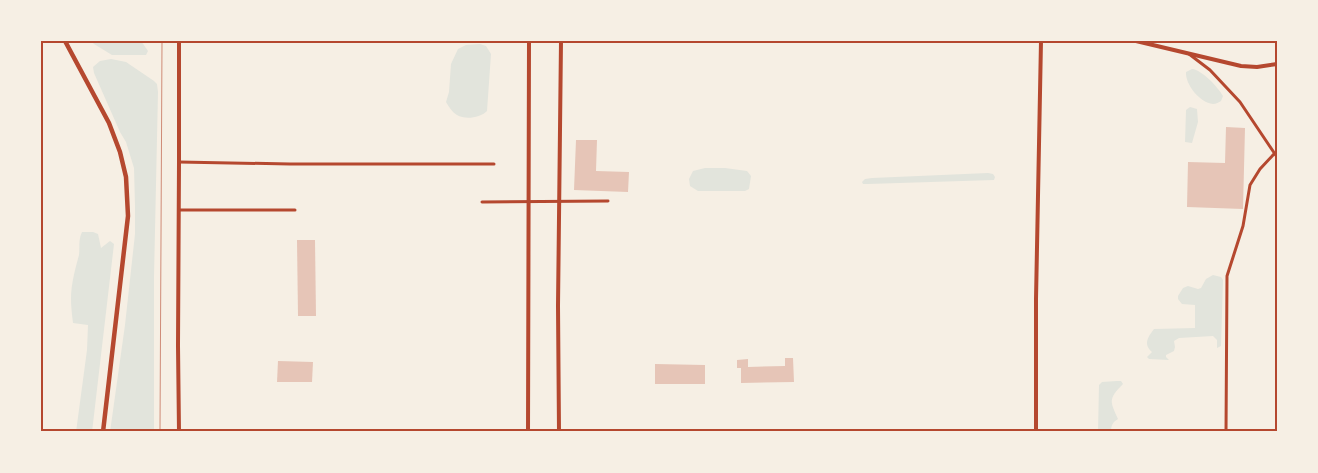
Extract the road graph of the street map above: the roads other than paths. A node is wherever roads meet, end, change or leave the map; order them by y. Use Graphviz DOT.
graph roads {
  1 [pos="65,41"];
  2 [pos="179,41"];
  3 [pos="529,41"];
  4 [pos="561,41"];
  5 [pos="1042,41"];
  6 [pos="1136,41"];
  7 [pos="1187,53"];
  8 [pos="1277,64"];
  9 [pos="1275,156"];
  10 [pos="179,162"];
  11 [pos="494,164"];
  12 [pos="529,201"];
  13 [pos="560,201"];
  14 [pos="608,201"];
  15 [pos="482,202"];
  16 [pos="179,210"];
  17 [pos="295,210"];
  18 [pos="103,432"];
  19 [pos="179,432"];
  20 [pos="528,432"];
  21 [pos="559,432"];
  22 [pos="1036,432"];
  23 [pos="1226,432"];
  1 -- 18 [label="main road"];
  2 -- 10 [label="street"];
  3 -- 12 [label="street"];
  4 -- 13 [label="street"];
  5 -- 22 [label="street"];
  6 -- 7 [label="street"];
  7 -- 8 [label="street"];
  7 -- 9 [label="street"];
  9 -- 23 [label="street"];
  10 -- 11 [label="street"];
  10 -- 16 [label="street"];
  12 -- 13 [label="street"];
  12 -- 15 [label="street"];
  12 -- 20 [label="street"];
  13 -- 14 [label="street"];
  13 -- 21 [label="street"];
  16 -- 17 [label="street"];
  16 -- 19 [label="street"];
}
